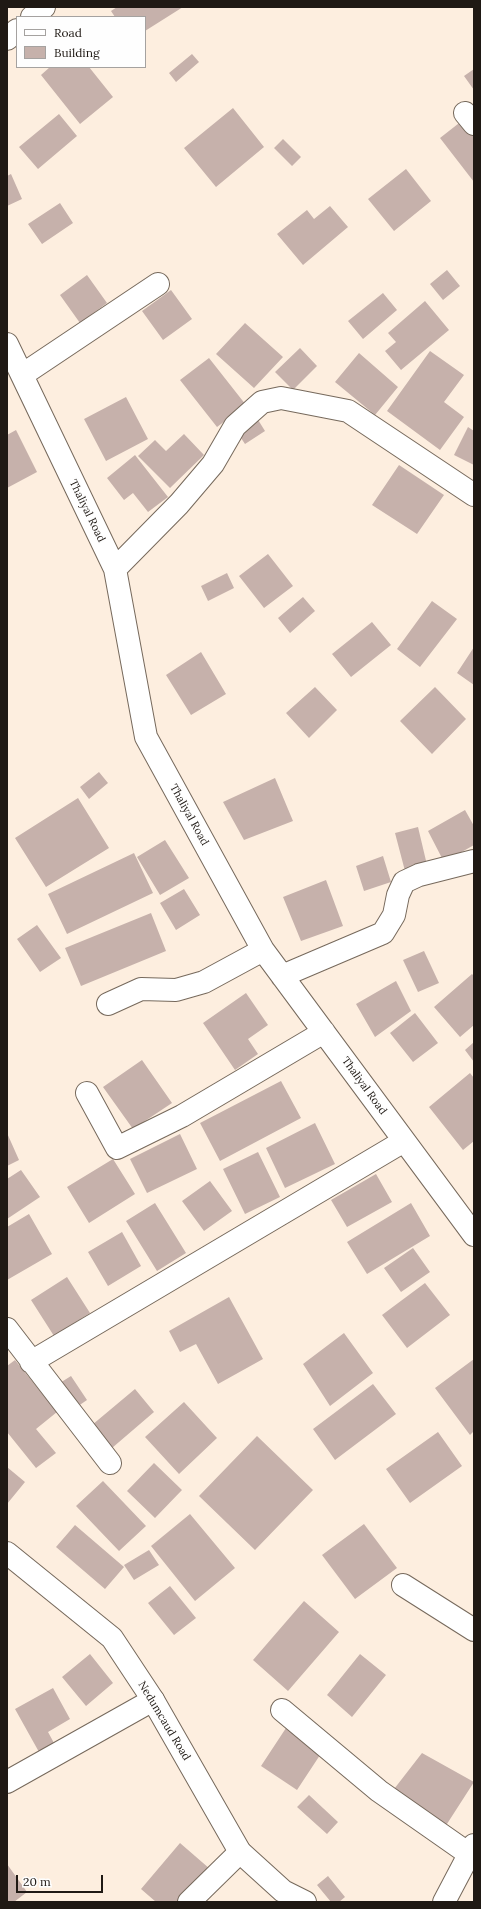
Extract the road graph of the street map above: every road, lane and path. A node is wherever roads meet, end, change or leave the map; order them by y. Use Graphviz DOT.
graph roads {
  1 [pos="44,7"];
  2 [pos="33,16"];
  3 [pos="16,31"];
  4 [pos="7,39"];
  5 [pos="158,284"];
  6 [pos="7,344"];
  7 [pos="22,375"];
  8 [pos="474,495"];
  9 [pos="115,569"];
  10 [pos="474,861"];
  11 [pos="263,950"];
  12 [pos="282,976"];
  13 [pos="108,1004"];
  14 [pos="324,1032"];
  15 [pos="87,1093"];
  16 [pos="404,1141"];
  17 [pos="474,1235"];
  18 [pos="7,1329"];
  19 [pos="31,1362"];
  20 [pos="110,1463"];
  21 [pos="7,1553"];
  22 [pos="403,1585"];
  23 [pos="474,1630"];
  24 [pos="153,1700"];
  25 [pos="282,1710"];
  26 [pos="7,1782"];
  27 [pos="240,1852"];
  28 [pos="470,1861"];
  29 [pos="190,1902"];
  30 [pos="306,1902"];
  31 [pos="444,1902"];
  1 -- 2 [label="street"];
  3 -- 4 [label="street"];
  5 -- 7 [label="street"];
  6 -- 7 [label="street, Thaliyal Road"];
  7 -- 9 [label="street, Thaliyal Road"];
  8 -- 9 [label="street"];
  9 -- 11 [label="street, Thaliyal Road"];
  10 -- 12 [label="street"];
  11 -- 12 [label="street, Thaliyal Road"];
  11 -- 13 [label="street"];
  12 -- 14 [label="street, Thaliyal Road"];
  14 -- 15 [label="street"];
  14 -- 16 [label="street, Thaliyal Road"];
  16 -- 17 [label="street, Thaliyal Road"];
  16 -- 19 [label="street"];
  18 -- 19 [label="street"];
  19 -- 20 [label="street"];
  21 -- 24 [label="street, Nedumcaud Road"];
  22 -- 23 [label="street"];
  24 -- 26 [label="street"];
  24 -- 27 [label="street, Nedumcaud Road"];
  25 -- 28 [label="street"];
  27 -- 29 [label="street"];
  27 -- 30 [label="street, Nedumcaud Road"];
  28 -- 31 [label="street"];
}
